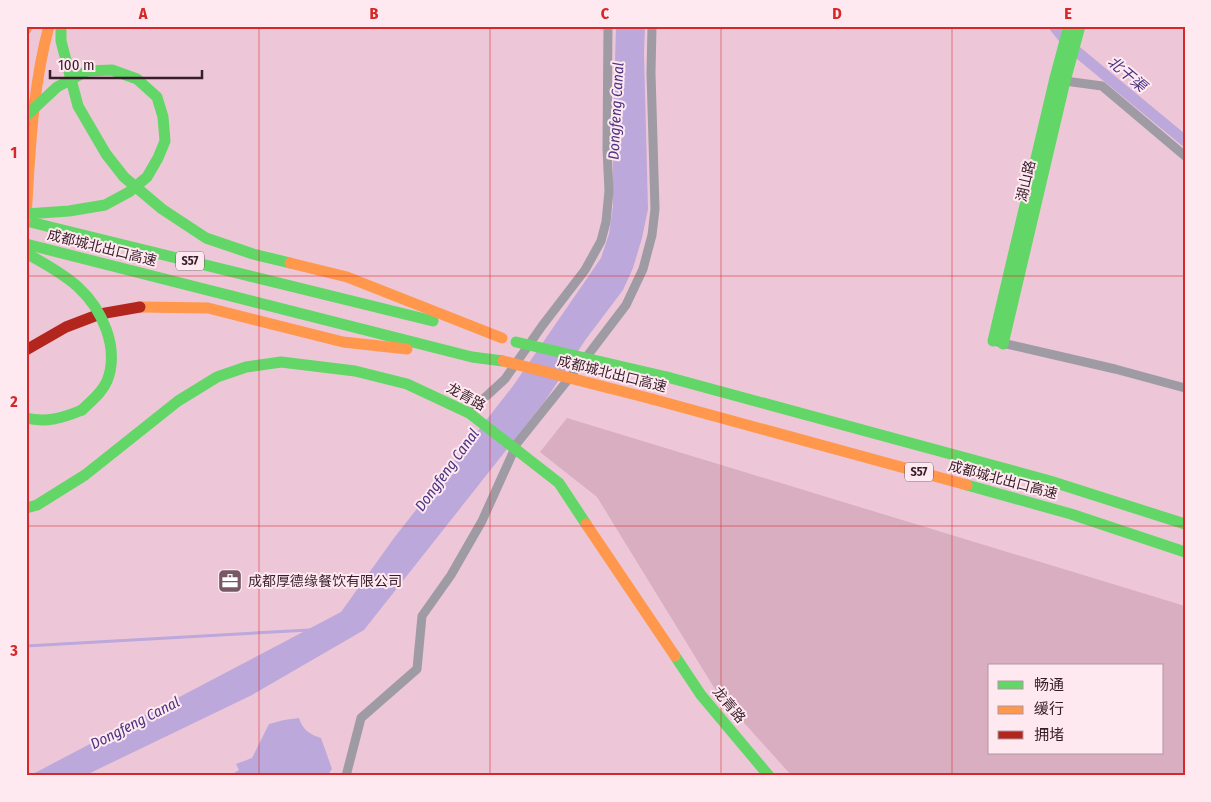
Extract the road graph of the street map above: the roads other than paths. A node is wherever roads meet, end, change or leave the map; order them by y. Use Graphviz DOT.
graph roads {
  1 [pos="49,26"];
  2 [pos="61,26"];
  3 [pos="608,26"];
  4 [pos="652,26"];
  5 [pos="1076,28"];
  6 [pos="1065,80"];
  7 [pos="26,116"];
  8 [pos="1185,156"];
  9 [pos="27,194"];
  10 [pos="26,214"];
  11 [pos="26,219"];
  12 [pos="26,244"];
  13 [pos="26,254"];
  14 [pos="502,338"];
  15 [pos="998,342"];
  16 [pos="26,350"];
  17 [pos="472,356"];
  18 [pos="1185,388"];
  19 [pos="468,413"];
  20 [pos="26,418"];
  21 [pos="514,448"];
  22 [pos="26,508"];
  23 [pos="1185,524"];
  24 [pos="1185,552"];
  25 [pos="346,776"];
  26 [pos="769,776"];
  1 -- 9 [label="main road"];
  2 -- 14 [label="main road"];
  3 -- 19 [label="street"];
  4 -- 21 [label="street"];
  5 -- 6 [label="main road, 湖山路"];
  5 -- 15 [label="main road, 湖山路"];
  6 -- 8 [label="street"];
  6 -- 15 [label="main road, 湖山路"];
  7 -- 10 [label="main road, bridge"];
  9 -- 11 [label="main road"];
  11 -- 14 [label="main road, 成都城北出口高速 / S57"];
  12 -- 17 [label="main road, 成都城北出口高速 / S57"];
  13 -- 20 [label="main road, bridge"];
  14 -- 23 [label="main road, 成都城北出口高速 / S57, bridge"];
  15 -- 18 [label="street"];
  16 -- 17 [label="main road"];
  17 -- 24 [label="main road, 成都城北出口高速 / S57, bridge"];
  19 -- 21 [label="main road, 龙青路"];
  19 -- 22 [label="main road, 龙青路"];
  21 -- 25 [label="street"];
  21 -- 26 [label="main road, 龙青路"];
}
